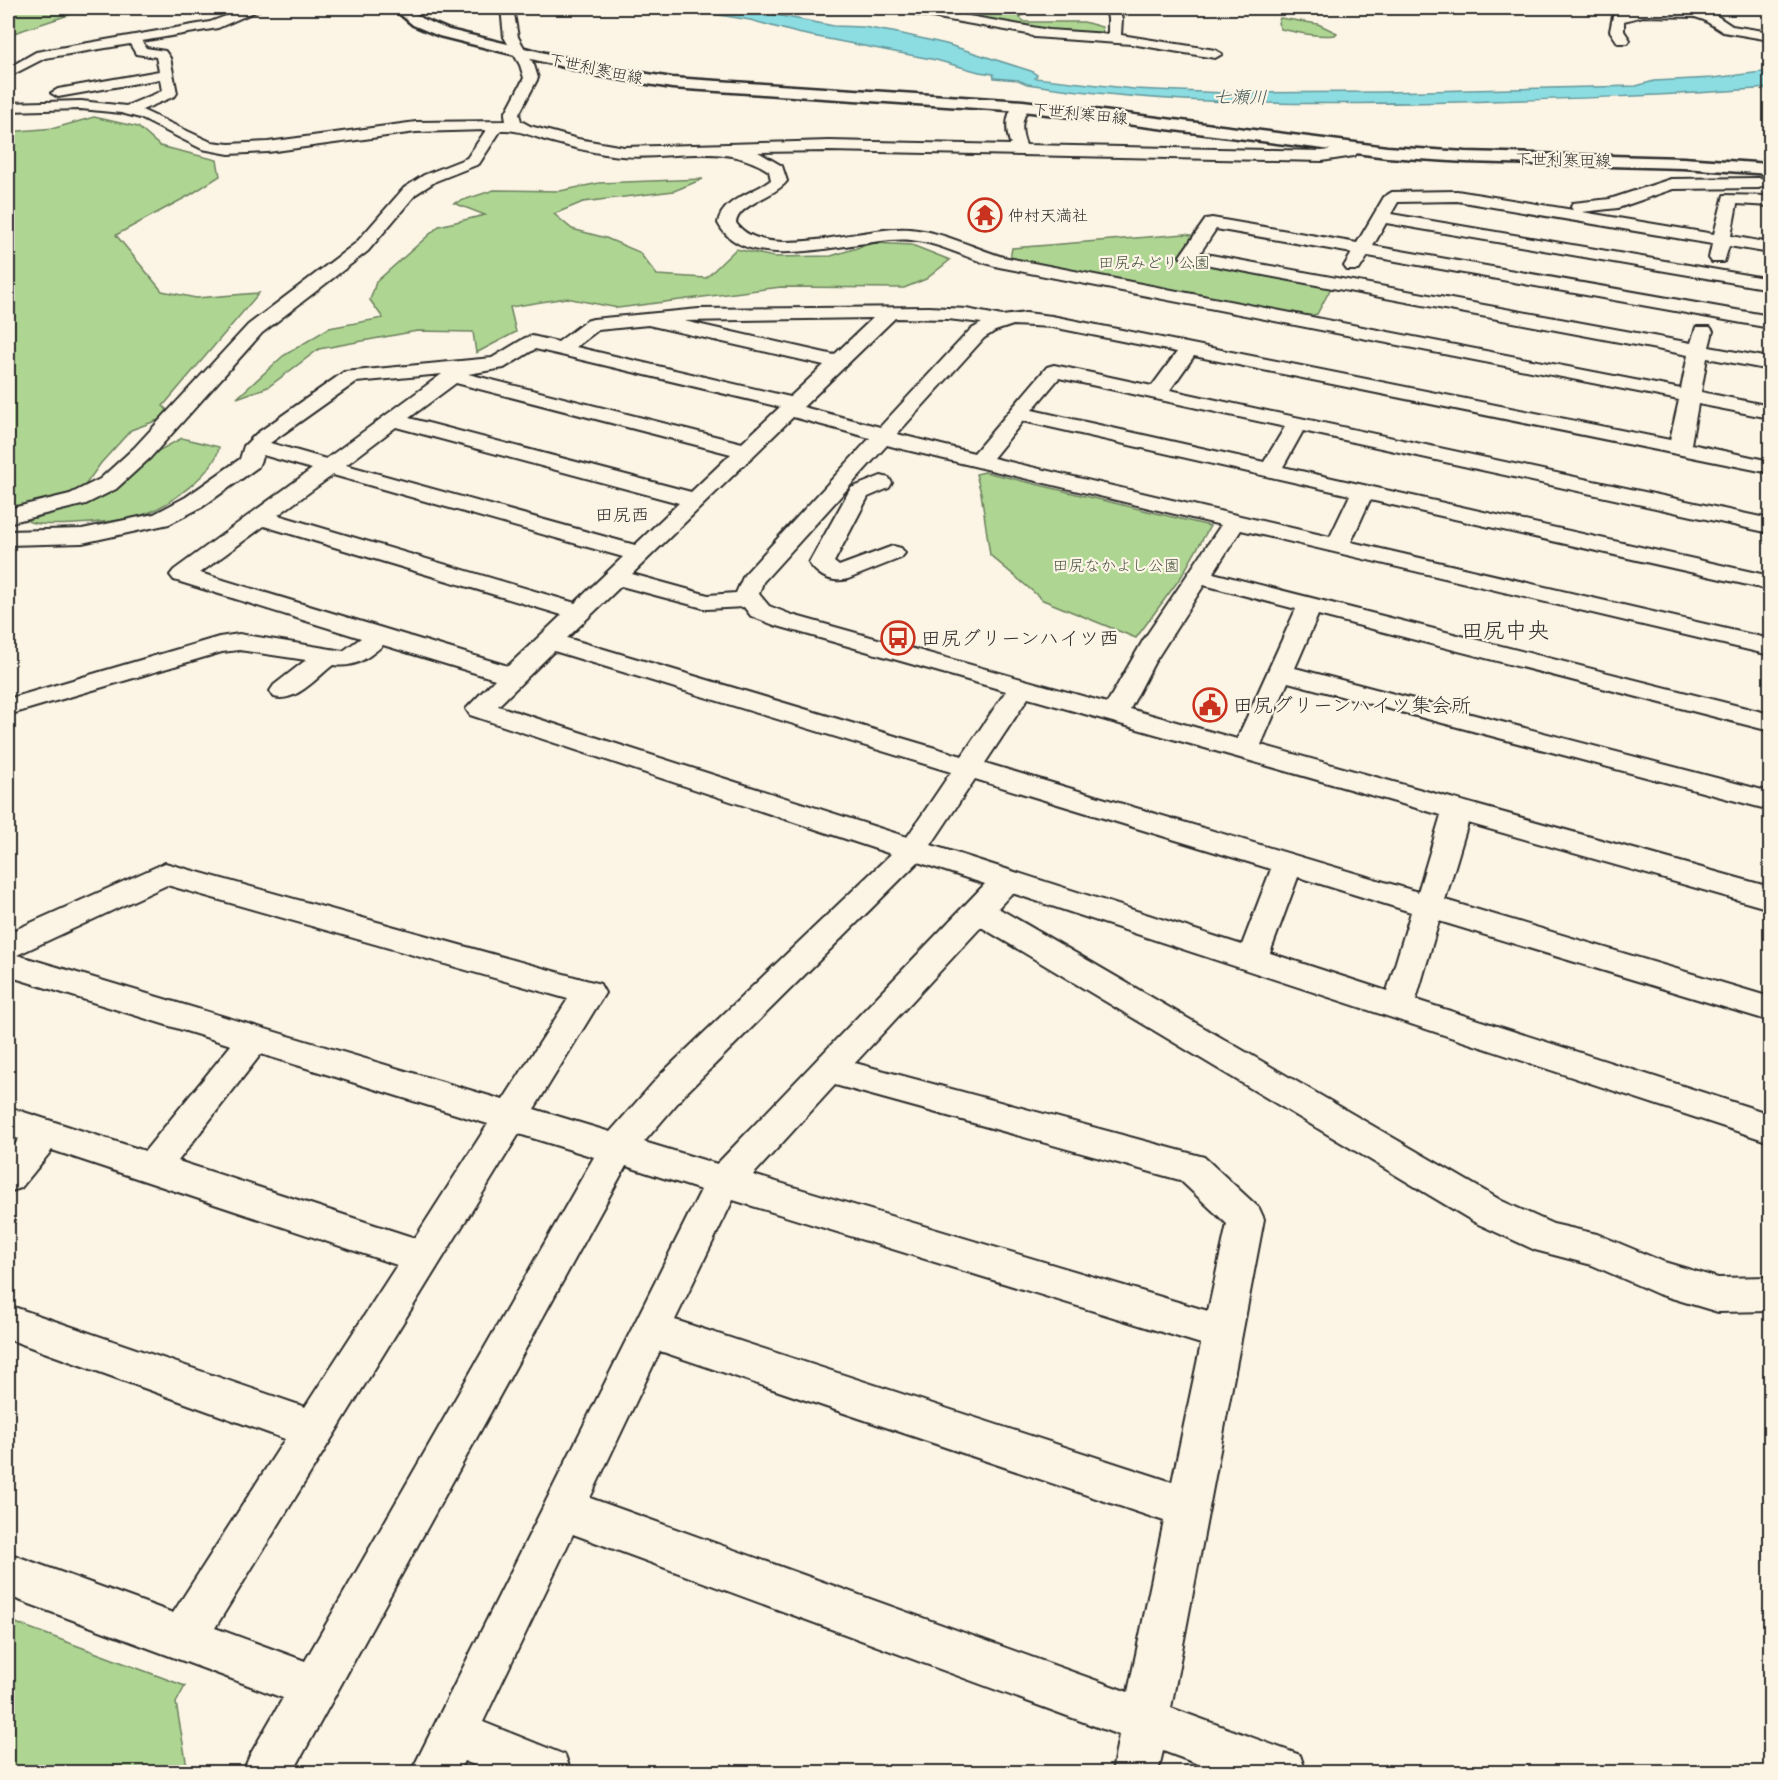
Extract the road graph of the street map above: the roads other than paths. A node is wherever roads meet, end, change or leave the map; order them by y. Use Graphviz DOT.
graph roads {
  1 [pos="256,8"];
  2 [pos="400,8"];
  3 [pos="507,8"];
  4 [pos="904,8"];
  5 [pos="1112,8"];
  6 [pos="1649,10"];
  7 [pos="1770,36"];
  8 [pos="133,38"];
  9 [pos="1114,38"];
  10 [pos="1623,40"];
  11 [pos="517,51"];
  12 [pos="1215,54"];
  13 [pos="564,62"];
  14 [pos="530,70"];
  15 [pos="8,73"];
  16 [pos="165,74"];
  17 [pos="77,75"];
  18 [pos="8,95"];
  19 [pos="49,96"];
  20 [pos="103,106"];
  21 [pos="1023,106"];
  22 [pos="8,107"];
  23 [pos="128,110"];
  24 [pos="516,124"];
  25 [pos="496,126"];
  26 [pos="709,149"];
  27 [pos="1354,149"];
  28 [pos="1021,150"];
  29 [pos="1770,169"];
  30 [pos="1770,184"];
  31 [pos="1770,201"];
  32 [pos="1496,203"];
  33 [pos="1728,209"];
  34 [pos="1770,215"];
  35 [pos="1381,217"];
  36 [pos="1722,240"];
  37 [pos="1770,248"];
  38 [pos="1362,250"];
  39 [pos="1715,274"];
  40 [pos="1770,284"];
  41 [pos="1335,297"];
  42 [pos="1708,311"];
  43 [pos="889,313"];
  44 [pos="648,320"];
  45 [pos="1003,322"];
  46 [pos="1770,322"];
  47 [pos="1319,324"];
  48 [pos="561,348"];
  49 [pos="1189,349"];
  50 [pos="1699,351"];
  51 [pos="838,362"];
  52 [pos="1770,364"];
  53 [pos="459,372"];
  54 [pos="1157,394"];
  55 [pos="1690,396"];
  56 [pos="792,407"];
  57 [pos="1770,412"];
  58 [pos="1020,414"];
  59 [pos="392,420"];
  60 [pos="1297,424"];
  61 [pos="884,436"];
  62 [pos="255,446"];
  63 [pos="1680,449"];
  64 [pos="746,451"];
  65 [pos="979,461"];
  66 [pos="329,467"];
  67 [pos="1770,467"];
  68 [pos="1270,470"];
  69 [pos="881,483"];
  70 [pos="1363,491"];
  71 [pos="695,500"];
  72 [pos="8,516"];
  73 [pos="260,518"];
  74 [pos="1235,521"];
  75 [pos="1770,526"];
  76 [pos="8,538"];
  77 [pos="1338,545"];
  78 [pos="893,553"];
  79 [pos="640,554"];
  80 [pos="616,577"];
  81 [pos="1200,578"];
  82 [pos="1770,583"];
  83 [pos="749,599"];
  84 [pos="1310,605"];
  85 [pos="579,612"];
  86 [pos="379,635"];
  87 [pos="549,641"];
  88 [pos="1770,647"];
  89 [pos="328,656"];
  90 [pos="1280,672"];
  91 [pos="513,676"];
  92 [pos="1022,687"];
  93 [pos="283,691"];
  94 [pos="8,707"];
  95 [pos="1114,713"];
  96 [pos="1770,722"];
  97 [pos="1245,750"];
  98 [pos="968,767"];
  99 [pos="1770,801"];
  100 [pos="1457,810"];
  101 [pos="913,850"];
  102 [pos="1287,864"];
  103 [pos="1007,880"];
  104 [pos="1770,898"];
  105 [pos="1428,906"];
  106 [pos="979,911"];
  107 [pos="8,946"];
  108 [pos="1252,960"];
  109 [pos="8,964"];
  110 [pos="1398,1007"];
  111 [pos="1770,1009"];
  112 [pos="254,1039"];
  113 [pos="829,1070"];
  114 [pos="511,1117"];
  115 [pos="8,1121"];
  116 [pos="1770,1128"];
  117 [pos="46,1133"];
  118 [pos="617,1149"];
  119 [pos="152,1168"];
  120 [pos="8,1177"];
  121 [pos="724,1181"];
  122 [pos="423,1257"];
  123 [pos="1770,1294"];
  124 [pos="8,1322"];
  125 [pos="651,1330"];
  126 [pos="1223,1333"];
  127 [pos="314,1430"];
  128 [pos="1188,1508"];
  129 [pos="563,1509"];
  130 [pos="8,1575"];
  131 [pos="183,1638"];
  132 [pos="315,1687"];
  133 [pos="1145,1722"];
  134 [pos="444,1753"];
  135 [pos="267,1773"];
  136 [pos="548,1773"];
  137 [pos="1136,1773"];
  138 [pos="1283,1773"];
  1 -- 8 [label="street"];
  2 -- 11 [label="main road, 下世利寒田線"];
  3 -- 11 [label="street"];
  4 -- 9 [label="street"];
  5 -- 9 [label="street"];
  6 -- 7 [label="street"];
  6 -- 10 [label="street"];
  8 -- 15 [label="street"];
  8 -- 16 [label="street"];
  9 -- 12 [label="street"];
  11 -- 13 [label="main road, 下世利寒田線"];
  11 -- 14 [label="street"];
  13 -- 14 [label="street"];
  13 -- 21 [label="main road, 下世利寒田線"];
  14 -- 24 [label="street"];
  16 -- 19 [label="street"];
  16 -- 23 [label="street"];
  17 -- 19 [label="street"];
  18 -- 19 [label="street"];
  19 -- 20 [label="street"];
  20 -- 22 [label="street"];
  20 -- 23 [label="street"];
  21 -- 27 [label="main road, 下世利寒田線"];
  21 -- 28 [label="street"];
  23 -- 25 [label="street"];
  24 -- 25 [label="street"];
  24 -- 26 [label="street"];
  25 -- 72 [label="street"];
  26 -- 28 [label="street"];
  26 -- 47 [label="street"];
  27 -- 28 [label="street"];
  27 -- 29 [label="main road, 下世利寒田線"];
  30 -- 32 [label="street"];
  31 -- 33 [label="street"];
  32 -- 35 [label="street"];
  32 -- 36 [label="street"];
  33 -- 34 [label="street"];
  33 -- 36 [label="street"];
  35 -- 38 [label="street"];
  35 -- 39 [label="street"];
  36 -- 37 [label="street"];
  36 -- 39 [label="street"];
  38 -- 41 [label="street"];
  38 -- 41 [label="street"];
  38 -- 42 [label="street"];
  39 -- 40 [label="street"];
  39 -- 42 [label="street"];
  41 -- 47 [label="street"];
  41 -- 50 [label="street"];
  42 -- 46 [label="street"];
  42 -- 50 [label="street"];
  43 -- 44 [label="street"];
  43 -- 45 [label="street"];
  43 -- 51 [label="street"];
  44 -- 48 [label="street"];
  44 -- 51 [label="street"];
  45 -- 49 [label="street"];
  45 -- 61 [label="street"];
  47 -- 55 [label="street"];
  48 -- 53 [label="street"];
  48 -- 56 [label="street"];
  49 -- 54 [label="street"];
  49 -- 63 [label="street"];
  50 -- 52 [label="street"];
  50 -- 55 [label="street"];
  51 -- 56 [label="street"];
  53 -- 59 [label="street"];
  53 -- 62 [label="street"];
  53 -- 64 [label="street"];
  54 -- 58 [label="street"];
  54 -- 60 [label="street"];
  55 -- 57 [label="street"];
  55 -- 63 [label="street"];
  56 -- 61 [label="street"];
  56 -- 64 [label="street"];
  58 -- 65 [label="street"];
  58 -- 68 [label="street"];
  59 -- 66 [label="street"];
  59 -- 71 [label="street"];
  60 -- 68 [label="street"];
  60 -- 75 [label="street"];
  61 -- 65 [label="street"];
  61 -- 83 [label="street"];
  62 -- 66 [label="street"];
  62 -- 76 [label="street"];
  63 -- 67 [label="street"];
  64 -- 71 [label="street"];
  65 -- 74 [label="street"];
  66 -- 73 [label="street"];
  66 -- 79 [label="street"];
  68 -- 70 [label="street"];
  69 -- 78 [label="street"];
  70 -- 77 [label="street"];
  70 -- 82 [label="street"];
  71 -- 79 [label="street"];
  73 -- 85 [label="street"];
  73 -- 86 [label="street"];
  74 -- 77 [label="street"];
  74 -- 81 [label="street"];
  77 -- 88 [label="street"];
  79 -- 80 [label="street"];
  80 -- 83 [label="street"];
  80 -- 85 [label="street"];
  81 -- 84 [label="street"];
  81 -- 95 [label="street"];
  83 -- 92 [label="street"];
  84 -- 90 [label="street"];
  84 -- 96 [label="street"];
  85 -- 87 [label="street"];
  86 -- 89 [label="street"];
  86 -- 91 [label="street"];
  87 -- 91 [label="street"];
  87 -- 98 [label="street"];
  89 -- 93 [label="street"];
  89 -- 94 [label="street"];
  90 -- 97 [label="street"];
  90 -- 99 [label="street"];
  91 -- 101 [label="street"];
  92 -- 95 [label="street"];
  92 -- 98 [label="street"];
  95 -- 97 [label="street"];
  97 -- 100 [label="street"];
  98 -- 101 [label="street"];
  98 -- 102 [label="street"];
  100 -- 104 [label="street"];
  100 -- 105 [label="street"];
  101 -- 103 [label="street"];
  101 -- 118 [label="street"];
  102 -- 105 [label="street"];
  102 -- 108 [label="street"];
  103 -- 106 [label="street"];
  103 -- 108 [label="street"];
  105 -- 110 [label="street"];
  105 -- 111 [label="street"];
  106 -- 113 [label="street"];
  106 -- 123 [label="street"];
  107 -- 114 [label="street"];
  108 -- 110 [label="street"];
  109 -- 112 [label="street"];
  110 -- 116 [label="street"];
  112 -- 114 [label="street"];
  112 -- 119 [label="street"];
  113 -- 121 [label="street"];
  113 -- 126 [label="street"];
  114 -- 118 [label="street"];
  114 -- 122 [label="street"];
  115 -- 117 [label="street"];
  117 -- 119 [label="street"];
  117 -- 120 [label="street"];
  118 -- 121 [label="street"];
  118 -- 132 [label="street"];
  119 -- 122 [label="street"];
  121 -- 125 [label="street"];
  121 -- 126 [label="street"];
  122 -- 127 [label="street"];
  124 -- 127 [label="street"];
  125 -- 128 [label="street"];
  125 -- 129 [label="street"];
  126 -- 128 [label="street"];
  127 -- 131 [label="street"];
  128 -- 133 [label="street"];
  129 -- 133 [label="street"];
  129 -- 134 [label="street"];
  130 -- 131 [label="street"];
  131 -- 132 [label="street"];
  132 -- 135 [label="street"];
  133 -- 137 [label="street"];
  133 -- 138 [label="street"];
  134 -- 136 [label="street"];
}
